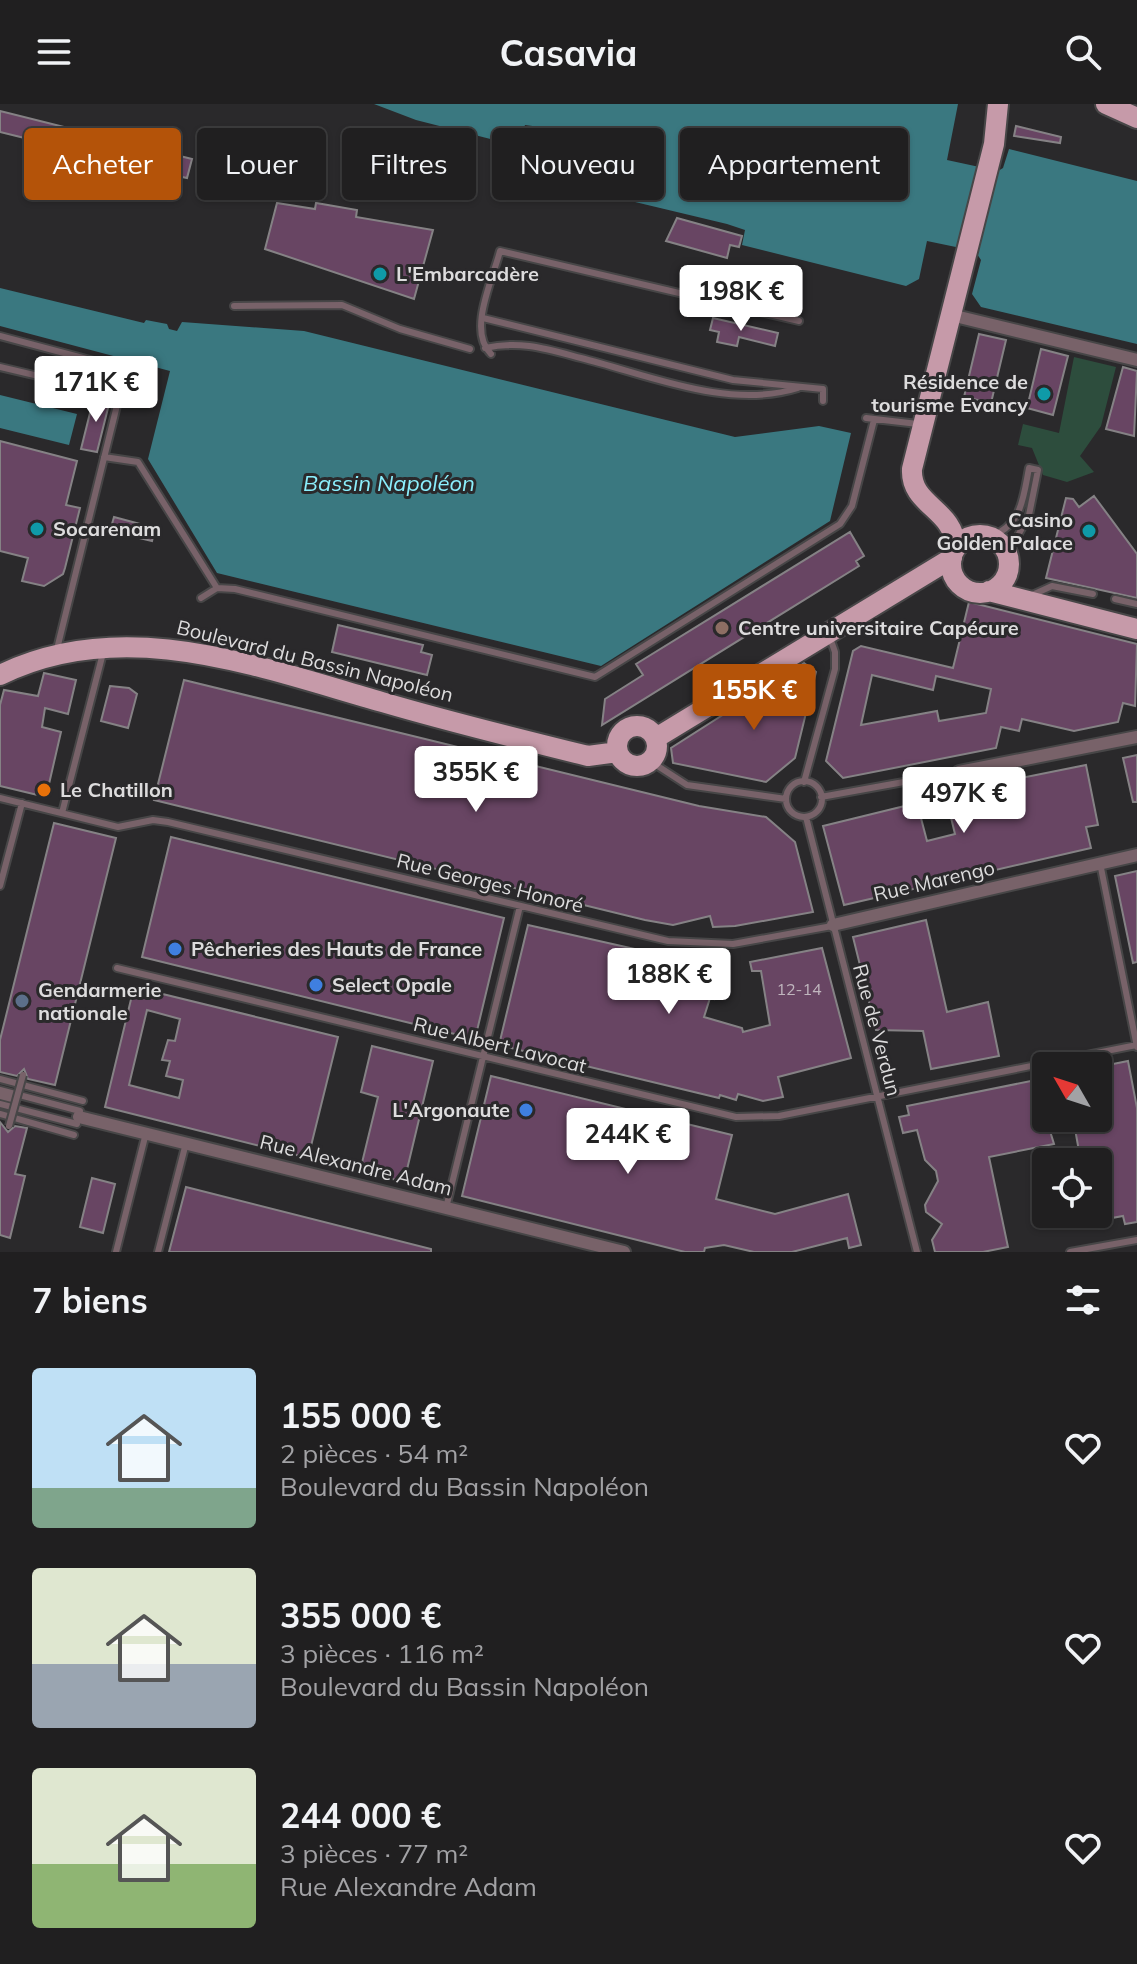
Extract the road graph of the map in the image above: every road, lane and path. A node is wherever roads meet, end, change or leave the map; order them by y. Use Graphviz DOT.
graph roads {
  1 [pos="997,106"];
  2 [pos="234,306"];
  3 [pos="951,315"];
  4 [pos="483,318"];
  5 [pos="799,321"];
  6 [pos="0,336"];
  7 [pos="470,349"];
  8 [pos="1137,360"];
  9 [pos="0,367"];
  10 [pos="807,385"];
  11 [pos="119,395"];
  12 [pos="823,401"];
  13 [pos="923,425"];
  14 [pos="104,457"];
  15 [pos="1021,510"];
  16 [pos="1030,512"];
  17 [pos="990,537"];
  18 [pos="954,553"];
  19 [pos="1007,556"];
  20 [pos="921,578"];
  21 [pos="963,587"];
  22 [pos="217,588"];
  23 [pos="989,591"];
  24 [pos="1093,594"];
  25 [pos="201,598"];
  26 [pos="1115,599"];
  27 [pos="1023,600"];
  28 [pos="1137,604"];
  29 [pos="1137,629"];
  30 [pos="828,631"];
  31 [pos="105,645"];
  32 [pos="56,653"];
  33 [pos="0,675"];
  34 [pos="1137,737"];
  35 [pos="656,738"];
  36 [pos="618,752"];
  37 [pos="650,761"];
  38 [pos="959,772"];
  39 [pos="804,782"];
  40 [pos="821,797"];
  41 [pos="0,798"];
  42 [pos="786,799"];
  43 [pos="22,803"];
  44 [pos="62,813"];
  45 [pos="806,817"];
  46 [pos="1137,855"];
  47 [pos="1100,863"];
  48 [pos="0,886"];
  49 [pos="520,906"];
  50 [pos="833,925"];
  51 [pos="117,968"];
  52 [pos="1137,1046"];
  53 [pos="483,1058"];
  54 [pos="23,1075"];
  55 [pos="0,1079"];
  56 [pos="0,1093"];
  57 [pos="878,1095"];
  58 [pos="16,1100"];
  59 [pos="83,1101"];
  60 [pos="0,1104"];
  61 [pos="0,1114"];
  62 [pos="79,1117"];
  63 [pos="9,1126"];
  64 [pos="146,1133"];
  65 [pos="74,1135"];
  66 [pos="186,1143"];
  67 [pos="446,1208"];
  68 [pos="1137,1240"];
  69 [pos="116,1252"];
  70 [pos="158,1252"];
  71 [pos="624,1252"];
  72 [pos="917,1252"];
  73 [pos="1070,1252"];
  1 -- 3 [label="main road"];
  2 -- 7 [label="lane"];
  3 -- 8 [label="street"];
  3 -- 13 [label="main road"];
  4 -- 5 [label="lane"];
  4 -- 10 [label="lane"];
  4 -- 10 [label="lane"];
  6 -- 11 [label="lane"];
  9 -- 11 [label="lane"];
  10 -- 12 [label="lane"];
  11 -- 14 [label="lane"];
  13 -- 18 [label="main road"];
  13 -- 22 [label="lane"];
  14 -- 22 [label="lane"];
  14 -- 32 [label="lane"];
  15 -- 16 [label="lane"];
  15 -- 16 [label="lane"];
  15 -- 17 [label="lane"];
  16 -- 19 [label="lane"];
  17 -- 18 [label="main road"];
  17 -- 19 [label="main road"];
  18 -- 20 [label="main road"];
  18 -- 21 [label="main road"];
  19 -- 23 [label="main road"];
  20 -- 21 [label="main road"];
  20 -- 30 [label="main road"];
  21 -- 23 [label="main road"];
  22 -- 25 [label="lane"];
  23 -- 27 [label="main road"];
  24 -- 27 [label="lane"];
  26 -- 28 [label="lane"];
  27 -- 29 [label="main road"];
  30 -- 35 [label="main road"];
  30 -- 39 [label="lane"];
  31 -- 32 [label="main road, Boulevard du Bassin Napoléon"];
  31 -- 36 [label="main road, Boulevard du Bassin Napoléon"];
  31 -- 44 [label="lane"];
  32 -- 33 [label="main road, Boulevard du Bassin Napoléon"];
  34 -- 38 [label="street"];
  35 -- 36 [label="main road"];
  35 -- 37 [label="main road"];
  36 -- 37 [label="main road"];
  37 -- 42 [label="lane"];
  38 -- 40 [label="lane"];
  39 -- 40 [label="lane"];
  39 -- 42 [label="lane"];
  40 -- 45 [label="lane"];
  41 -- 43 [label="lane, Rue Georges Honoré"];
  42 -- 45 [label="lane"];
  43 -- 44 [label="lane, Rue Georges Honoré"];
  43 -- 48 [label="lane"];
  44 -- 49 [label="lane, Rue Georges Honoré"];
  45 -- 50 [label="lane, Rue de Verdun"];
  46 -- 47 [label="street, Rue Marengo"];
  47 -- 50 [label="street, Rue Marengo"];
  47 -- 52 [label="lane"];
  49 -- 50 [label="lane, Rue Georges Honoré"];
  49 -- 53 [label="lane"];
  50 -- 57 [label="lane, Rue de Verdun"];
  51 -- 53 [label="lane, Rue Albert Lavocat"];
  52 -- 57 [label="lane, Rue Albert Lavocat"];
  53 -- 57 [label="lane, Rue Albert Lavocat"];
  53 -- 67 [label="lane"];
  54 -- 58 [label="lane, bridge"];
  55 -- 59 [label="lane"];
  56 -- 58 [label="lane"];
  56 -- 62 [label="lane"];
  57 -- 72 [label="lane, Rue de Verdun"];
  58 -- 63 [label="lane, bridge"];
  60 -- 62 [label="lane"];
  61 -- 65 [label="lane"];
  62 -- 64 [label="street, Rue Alexandre Adam"];
  64 -- 66 [label="street, Rue Alexandre Adam"];
  64 -- 69 [label="lane"];
  66 -- 67 [label="street, Rue Alexandre Adam"];
  66 -- 70 [label="lane"];
  67 -- 71 [label="street, Rue Alexandre Adam"];
  68 -- 73 [label="lane"];
}
